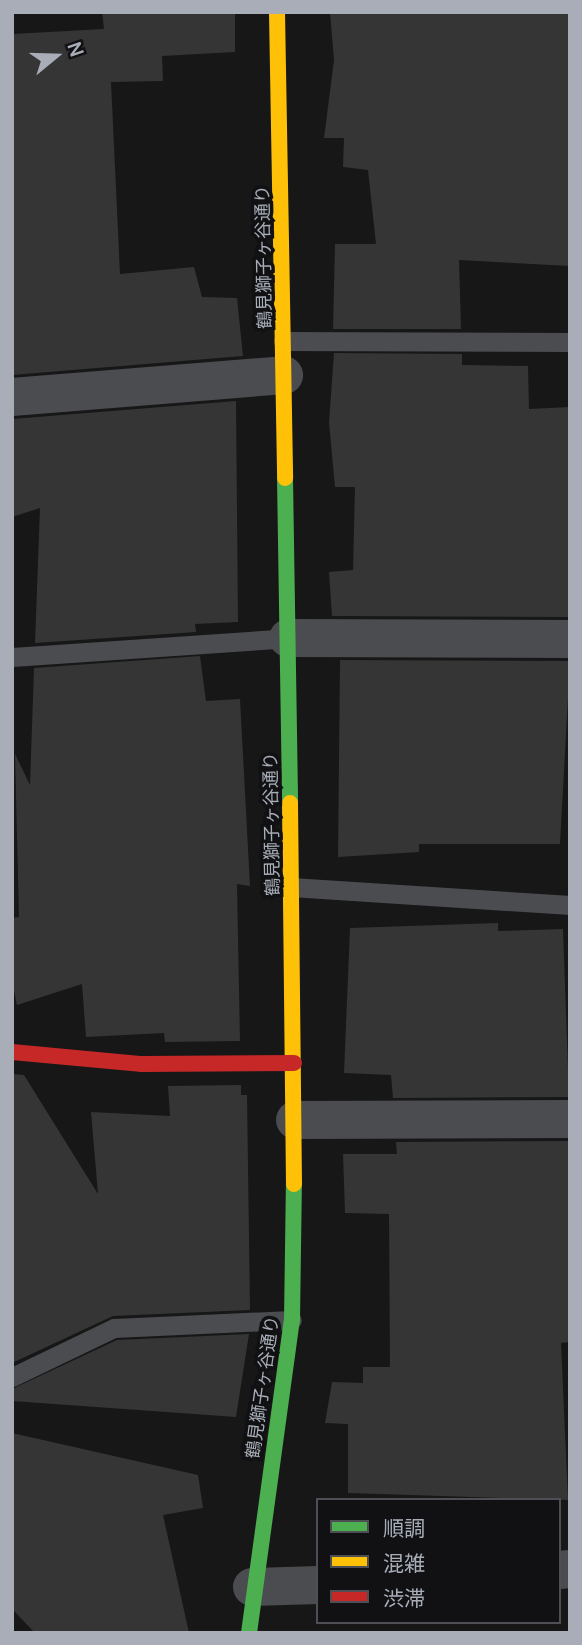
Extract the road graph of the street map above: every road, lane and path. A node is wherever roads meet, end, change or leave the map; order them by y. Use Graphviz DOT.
graph roads {
  1 [pos="277,12"];
  2 [pos="570,342"];
  3 [pos="284,358"];
  4 [pos="12,397"];
  5 [pos="288,638"];
  6 [pos="570,639"];
  7 [pos="12,657"];
  8 [pos="291,887"];
  9 [pos="570,905"];
  10 [pos="12,1052"];
  11 [pos="294,1063"];
  12 [pos="570,1119"];
  13 [pos="295,1120"];
  14 [pos="292,1320"];
  15 [pos="12,1377"];
  16 [pos="316,1585"];
  17 [pos="252,1587"];
  18 [pos="249,1633"];
  1 -- 3 [label="street, 鶴見獅子ヶ谷通り"];
  2 -- 3 [label="lane"];
  3 -- 4 [label="street"];
  3 -- 5 [label="street, 鶴見獅子ヶ谷通り"];
  5 -- 6 [label="street"];
  5 -- 7 [label="lane"];
  5 -- 8 [label="street, 鶴見獅子ヶ谷通り"];
  8 -- 9 [label="lane"];
  8 -- 11 [label="street, 鶴見獅子ヶ谷通り"];
  10 -- 11 [label="street"];
  11 -- 13 [label="street, 鶴見獅子ヶ谷通り"];
  12 -- 13 [label="street"];
  13 -- 14 [label="street, 鶴見獅子ヶ谷通り"];
  14 -- 15 [label="lane"];
  14 -- 17 [label="street, 鶴見獅子ヶ谷通り"];
  16 -- 17 [label="street"];
  17 -- 18 [label="street, 鶴見獅子ヶ谷通り"];
}
